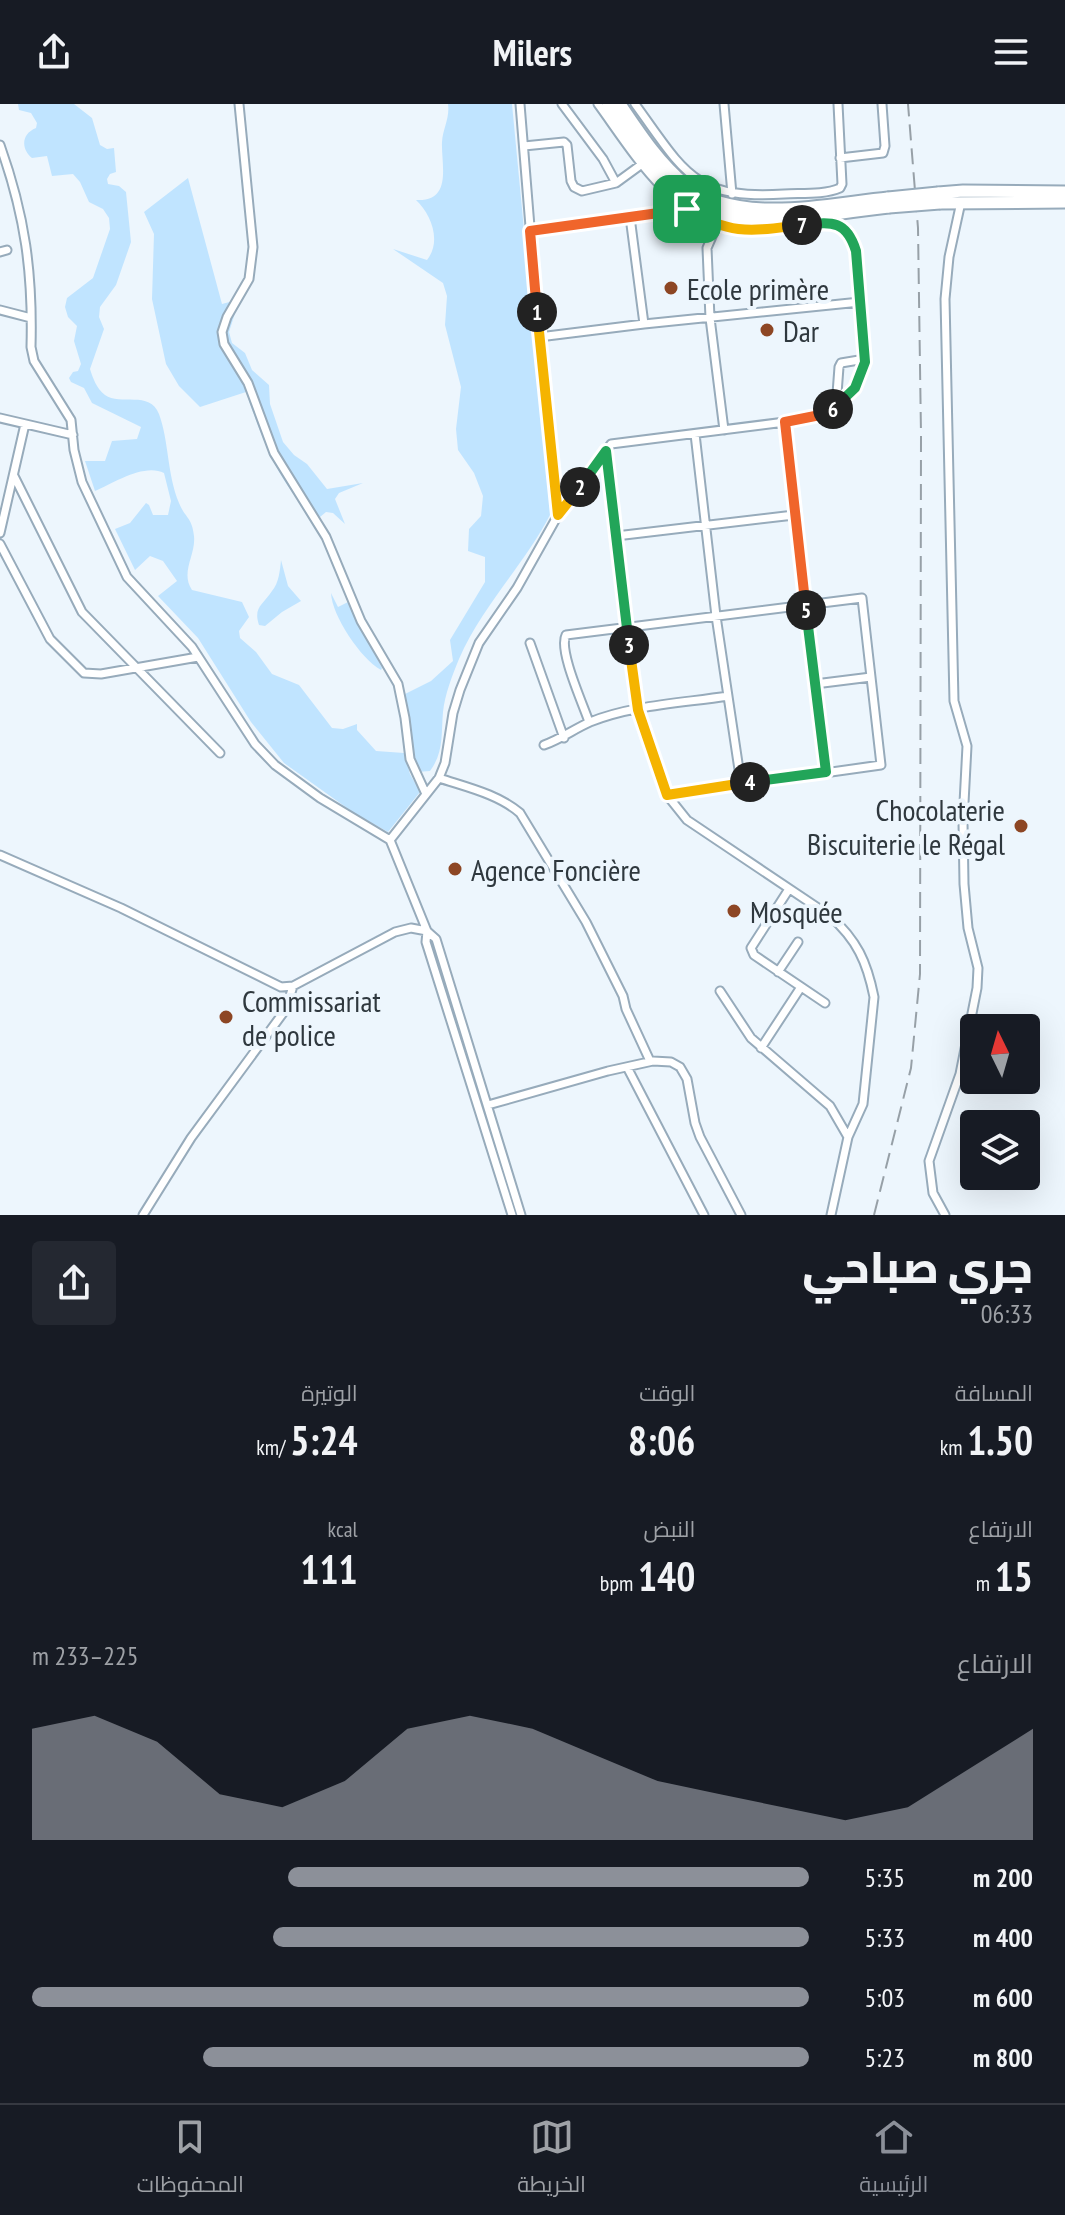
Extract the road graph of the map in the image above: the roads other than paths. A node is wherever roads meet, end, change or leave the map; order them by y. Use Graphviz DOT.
graph roads {
  1 [pos="239,104"];
  2 [pos="520,104"];
  3 [pos="562,104"];
  4 [pos="598,104"];
  5 [pos="608,104"];
  6 [pos="620,104"];
  7 [pos="635,104"];
  8 [pos="724,104"];
  9 [pos="838,104"];
  10 [pos="882,104"];
  11 [pos="0,145"];
  12 [pos="524,146"];
  13 [pos="840,158"];
  14 [pos="642,164"];
  15 [pos="616,183"];
  16 [pos="1065,192"];
  17 [pos="732,194"];
  18 [pos="962,196"];
  19 [pos="888,202"];
  20 [pos="1065,202"];
  21 [pos="687,209"];
  22 [pos="840,212"];
  23 [pos="630,217"];
  24 [pos="717,225"];
  25 [pos="838,225"];
  26 [pos="530,231"];
  27 [pos="860,302"];
  28 [pos="0,310"];
  29 [pos="31,318"];
  30 [pos="710,318"];
  31 [pos="644,324"];
  32 [pos="539,337"];
  33 [pos="865,359"];
  34 [pos="836,407"];
  35 [pos="0,418"];
  36 [pos="785,422"];
  37 [pos="25,424"];
  38 [pos="724,430"];
  39 [pos="695,434"];
  40 [pos="73,435"];
  41 [pos="606,451"];
  42 [pos="14,476"];
  43 [pos="558,515"];
  44 [pos="794,515"];
  45 [pos="705,525"];
  46 [pos="0,533"];
  47 [pos="616,536"];
  48 [pos="0,544"];
  49 [pos="805,604"];
  50 [pos="716,616"];
  51 [pos="626,628"];
  52 [pos="530,643"];
  53 [pos="198,657"];
  54 [pos="137,668"];
  55 [pos="871,677"];
  56 [pos="815,684"];
  57 [pos="728,696"];
  58 [pos="638,710"];
  59 [pos="589,722"];
  60 [pos="564,738"];
  61 [pos="544,745"];
  62 [pos="220,753"];
  63 [pos="826,772"];
  64 [pos="439,778"];
  65 [pos="741,783"];
  66 [pos="426,794"];
  67 [pos="667,795"];
  68 [pos="390,840"];
  69 [pos="0,855"];
  70 [pos="789,889"];
  71 [pos="427,931"];
  72 [pos="798,942"];
  73 [pos="778,972"];
  74 [pos="293,986"];
  75 [pos="801,987"];
  76 [pos="720,991"];
  77 [pos="825,1003"];
  78 [pos="761,1048"];
  79 [pos="650,1061"];
  80 [pos="627,1067"];
  81 [pos="488,1105"];
  82 [pos="848,1137"];
  83 [pos="143,1215"];
  84 [pos="512,1215"];
  85 [pos="521,1215"];
  86 [pos="704,1215"];
  87 [pos="741,1215"];
  88 [pos="831,1215"];
  89 [pos="945,1215"];
  1 -- 66 [label="street"];
  2 -- 12 [label="street"];
  3 -- 15 [label="street"];
  4 -- 14 [label="street"];
  5 -- 22 [label="highway"];
  6 -- 19 [label="highway"];
  7 -- 17 [label="street"];
  8 -- 17 [label="street"];
  9 -- 13 [label="street"];
  10 -- 13 [label="street"];
  11 -- 29 [label="street"];
  12 -- 15 [label="street"];
  12 -- 26 [label="street"];
  13 -- 17 [label="street"];
  14 -- 15 [label="street"];
  14 -- 21 [label="street"];
  16 -- 18 [label="highway"];
  18 -- 19 [label="highway, bridge"];
  18 -- 20 [label="highway"];
  18 -- 89 [label="street"];
  19 -- 22 [label="highway"];
  21 -- 23 [label="street"];
  21 -- 24 [label="street"];
  22 -- 25 [label="street"];
  23 -- 26 [label="street"];
  23 -- 31 [label="street"];
  24 -- 25 [label="street"];
  24 -- 30 [label="street"];
  25 -- 27 [label="street"];
  26 -- 32 [label="street"];
  27 -- 30 [label="street"];
  27 -- 33 [label="street"];
  28 -- 29 [label="street"];
  29 -- 40 [label="street"];
  30 -- 31 [label="street"];
  30 -- 38 [label="street"];
  31 -- 32 [label="street"];
  32 -- 43 [label="street"];
  33 -- 34 [label="street"];
  33 -- 34 [label="street"];
  34 -- 36 [label="street"];
  35 -- 37 [label="street"];
  36 -- 38 [label="street"];
  36 -- 44 [label="street"];
  37 -- 40 [label="street"];
  37 -- 42 [label="street"];
  38 -- 39 [label="street"];
  39 -- 41 [label="street"];
  39 -- 45 [label="street"];
  40 -- 53 [label="street"];
  41 -- 43 [label="street"];
  41 -- 47 [label="street"];
  42 -- 46 [label="street"];
  42 -- 54 [label="street"];
  43 -- 64 [label="street"];
  44 -- 45 [label="street"];
  44 -- 49 [label="street"];
  45 -- 47 [label="street"];
  45 -- 50 [label="street"];
  47 -- 51 [label="street"];
  48 -- 54 [label="street"];
  49 -- 50 [label="street"];
  49 -- 55 [label="street"];
  49 -- 56 [label="street"];
  50 -- 51 [label="street"];
  50 -- 57 [label="street"];
  51 -- 58 [label="street"];
  51 -- 59 [label="street"];
  52 -- 60 [label="street"];
  53 -- 54 [label="street"];
  53 -- 68 [label="street"];
  54 -- 62 [label="street"];
  55 -- 56 [label="street"];
  55 -- 63 [label="street"];
  56 -- 63 [label="street"];
  57 -- 58 [label="street"];
  57 -- 65 [label="street"];
  58 -- 59 [label="street"];
  58 -- 67 [label="street"];
  59 -- 60 [label="street"];
  60 -- 61 [label="street"];
  63 -- 65 [label="street"];
  64 -- 66 [label="street"];
  64 -- 79 [label="street"];
  65 -- 67 [label="street"];
  66 -- 68 [label="street"];
  67 -- 70 [label="street"];
  68 -- 71 [label="street"];
  69 -- 74 [label="street"];
  70 -- 73 [label="street"];
  70 -- 82 [label="street"];
  71 -- 74 [label="street"];
  71 -- 81 [label="street"];
  71 -- 84 [label="street"];
  72 -- 73 [label="street"];
  73 -- 75 [label="street"];
  74 -- 83 [label="street"];
  75 -- 77 [label="street"];
  75 -- 78 [label="street"];
  76 -- 78 [label="street"];
  78 -- 82 [label="street"];
  79 -- 80 [label="street"];
  79 -- 87 [label="street"];
  80 -- 81 [label="street"];
  80 -- 86 [label="street"];
  81 -- 85 [label="street"];
  82 -- 88 [label="street"];
}
